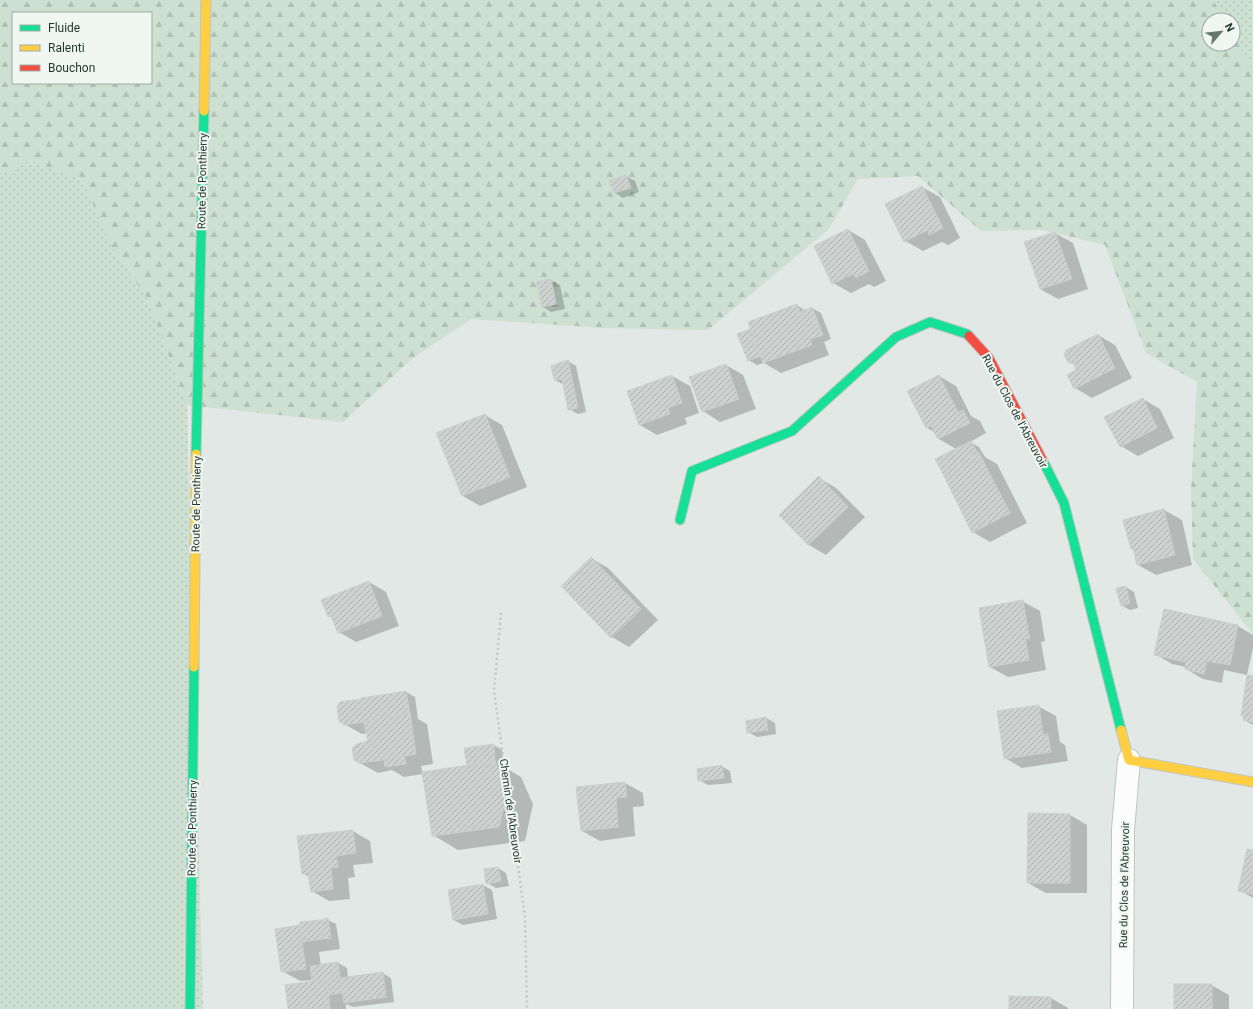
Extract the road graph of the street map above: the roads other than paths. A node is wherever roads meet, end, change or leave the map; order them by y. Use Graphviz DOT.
graph roads {
  1 [pos="206,0"];
  2 [pos="680,520"];
  3 [pos="1129,760"];
  4 [pos="1253,782"];
  5 [pos="190,1009"];
  6 [pos="1122,1009"];
  1 -- 5 [label="main road, Route de Ponthierry"];
  2 -- 3 [label="main road, Rue du Clos de l'Abreuvoir"];
  3 -- 4 [label="main road"];
  3 -- 6 [label="street, Rue du Clos de l'Abreuvoir"];
}
